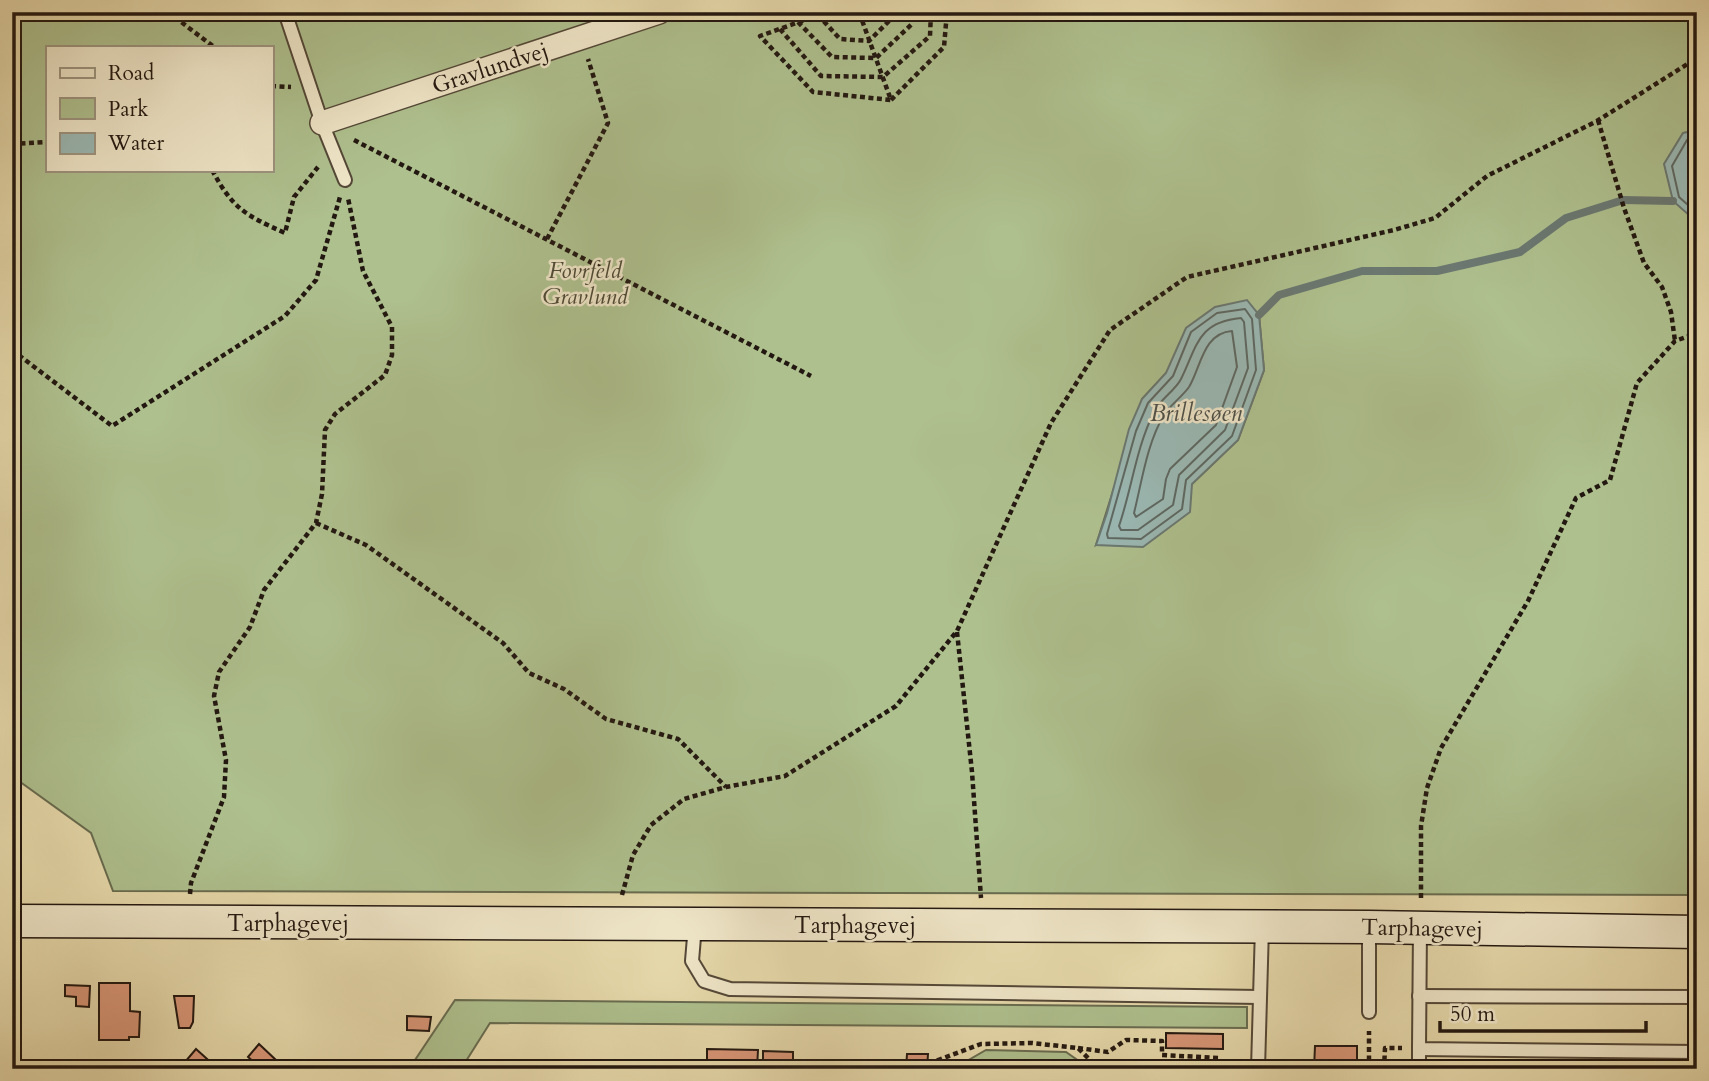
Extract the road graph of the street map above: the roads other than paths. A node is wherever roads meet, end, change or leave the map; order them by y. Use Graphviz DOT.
graph roads {
  1 [pos="285,12"];
  2 [pos="659,12"];
  3 [pos="322,123"];
  4 [pos="345,180"];
  5 [pos="12,921"];
  6 [pos="695,924"];
  7 [pos="1262,926"];
  8 [pos="1369,927"];
  9 [pos="1420,927"];
  10 [pos="1697,932"];
  11 [pos="1419,996"];
  12 [pos="1259,997"];
  13 [pos="1697,997"];
  14 [pos="1369,1012"];
  15 [pos="1419,1049"];
  16 [pos="1697,1052"];
  17 [pos="1258,1069"];
  18 [pos="1419,1069"];
  1 -- 3 [label="lane"];
  2 -- 3 [label="street, Gravlundvej"];
  3 -- 4 [label="lane"];
  5 -- 6 [label="main road, Tarphagevej"];
  6 -- 7 [label="main road, Tarphagevej"];
  6 -- 12 [label="lane"];
  7 -- 8 [label="main road, Tarphagevej"];
  7 -- 12 [label="lane"];
  8 -- 9 [label="main road, Tarphagevej"];
  8 -- 14 [label="lane"];
  9 -- 10 [label="main road, Tarphagevej"];
  9 -- 11 [label="lane"];
  11 -- 13 [label="lane"];
  11 -- 15 [label="lane"];
  12 -- 17 [label="lane"];
  15 -- 16 [label="lane"];
  15 -- 18 [label="lane"];
}
